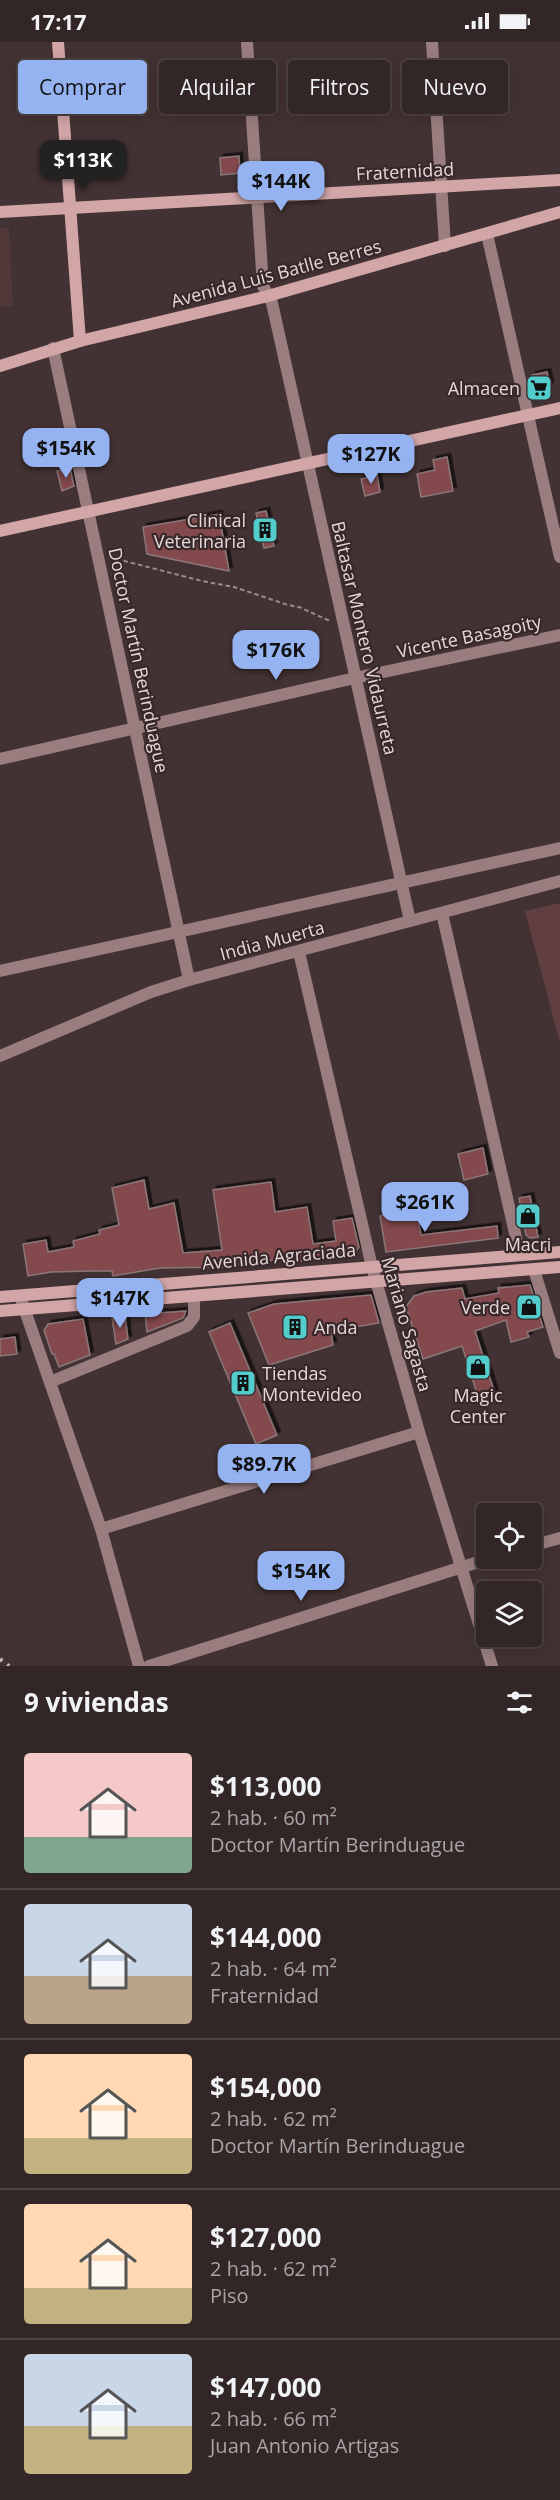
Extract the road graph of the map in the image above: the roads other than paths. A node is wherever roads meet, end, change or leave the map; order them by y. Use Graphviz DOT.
graph roads {
  1 [pos="58,42"];
  2 [pos="247,42"];
  3 [pos="432,42"];
  4 [pos="560,180"];
  5 [pos="441,187"];
  6 [pos="256,198"];
  7 [pos="69,208"];
  8 [pos="0,212"];
  9 [pos="560,212"];
  10 [pos="487,234"];
  11 [pos="445,246"];
  12 [pos="268,296"];
  13 [pos="80,341"];
  14 [pos="53,348"];
  15 [pos="0,366"];
  16 [pos="560,408"];
  17 [pos="528,415"];
  18 [pos="307,462"];
  19 [pos="89,513"];
  20 [pos="0,531"];
  21 [pos="560,557"];
  22 [pos="560,635"];
  23 [pos="355,678"];
  24 [pos="135,728"];
  25 [pos="0,759"];
  26 [pos="560,849"];
  27 [pos="560,881"];
  28 [pos="401,883"];
  29 [pos="442,913"];
  30 [pos="410,921"];
  31 [pos="179,932"];
  32 [pos="300,952"];
  33 [pos="0,971"];
  34 [pos="189,980"];
  35 [pos="0,1056"];
  36 [pos="560,1252"];
  37 [pos="520,1255"];
  38 [pos="372,1267"];
  39 [pos="560,1267"];
  40 [pos="534,1270"];
  41 [pos="376,1282"];
  42 [pos="19,1295"];
  43 [pos="0,1297"];
  44 [pos="194,1297"];
  45 [pos="25,1309"];
  46 [pos="0,1311"];
  47 [pos="560,1353"];
  48 [pos="50,1382"];
  49 [pos="419,1432"];
  50 [pos="101,1529"];
  51 [pos="560,1538"];
  52 [pos="542,1543"];
  53 [pos="476,1563"];
  54 [pos="462,1567"];
  55 [pos="139,1666"];
  56 [pos="149,1666"];
  57 [pos="492,1666"];
  1 -- 7 [label="street"];
  2 -- 6 [label="street, Baltasar Montero Vidaurreta"];
  3 -- 5 [label="street"];
  4 -- 5 [label="street, Fraternidad"];
  5 -- 6 [label="street, Fraternidad"];
  5 -- 11 [label="street"];
  6 -- 7 [label="street, Fraternidad"];
  6 -- 12 [label="street, Baltasar Montero Vidaurreta"];
  7 -- 8 [label="street, Fraternidad"];
  7 -- 13 [label="street"];
  9 -- 10 [label="street, Avenida Luis Batlle Berres"];
  10 -- 11 [label="street, Avenida Luis Batlle Berres"];
  10 -- 17 [label="street"];
  11 -- 12 [label="street, Avenida Luis Batlle Berres"];
  12 -- 13 [label="street, Avenida Luis Batlle Berres"];
  12 -- 18 [label="street, Baltasar Montero Vidaurreta"];
  13 -- 14 [label="street, Avenida Luis Batlle Berres"];
  14 -- 15 [label="street, Avenida Luis Batlle Berres"];
  14 -- 19 [label="street, Doctor Martín Berinduague"];
  16 -- 17 [label="street"];
  17 -- 18 [label="street"];
  17 -- 21 [label="street"];
  18 -- 19 [label="street"];
  18 -- 23 [label="street, Baltasar Montero Vidaurreta"];
  19 -- 20 [label="street"];
  19 -- 24 [label="street, Doctor Martín Berinduague"];
  22 -- 23 [label="street, Vicente Basagoity"];
  23 -- 24 [label="street, Vicente Basagoity"];
  23 -- 28 [label="street, Baltasar Montero Vidaurreta"];
  24 -- 25 [label="street, Vicente Basagoity"];
  24 -- 31 [label="street, Doctor Martín Berinduague"];
  26 -- 28 [label="street"];
  27 -- 29 [label="street, India Muerta"];
  28 -- 30 [label="street, Baltasar Montero Vidaurreta"];
  28 -- 31 [label="street"];
  29 -- 30 [label="street, India Muerta"];
  29 -- 37 [label="street"];
  30 -- 32 [label="street, India Muerta"];
  31 -- 33 [label="street"];
  31 -- 34 [label="street, Doctor Martín Berinduague"];
  32 -- 34 [label="street, India Muerta"];
  32 -- 38 [label="street, Mariano Sagasta"];
  34 -- 35 [label="street, India Muerta"];
  36 -- 37 [label="street, Avenida Agraciada"];
  37 -- 38 [label="street, Avenida Agraciada"];
  38 -- 41 [label="street, Mariano Sagasta"];
  38 -- 42 [label="street, Avenida Agraciada"];
  39 -- 40 [label="street, Avenida Agraciada"];
  40 -- 41 [label="street, Avenida Agraciada"];
  40 -- 47 [label="street"];
  41 -- 44 [label="street, Avenida Agraciada"];
  41 -- 49 [label="street, Mariano Sagasta"];
  42 -- 43 [label="street, Avenida Agraciada"];
  42 -- 45 [label="street"];
  44 -- 45 [label="street, Avenida Agraciada"];
  44 -- 48 [label="street"];
  45 -- 46 [label="street, Avenida Agraciada"];
  45 -- 48 [label="street"];
  48 -- 50 [label="street"];
  49 -- 50 [label="street"];
  49 -- 54 [label="street, Mariano Sagasta"];
  50 -- 55 [label="street"];
  51 -- 52 [label="street"];
  53 -- 54 [label="street"];
  54 -- 56 [label="street"];
  54 -- 57 [label="street, Mariano Sagasta"];
}
